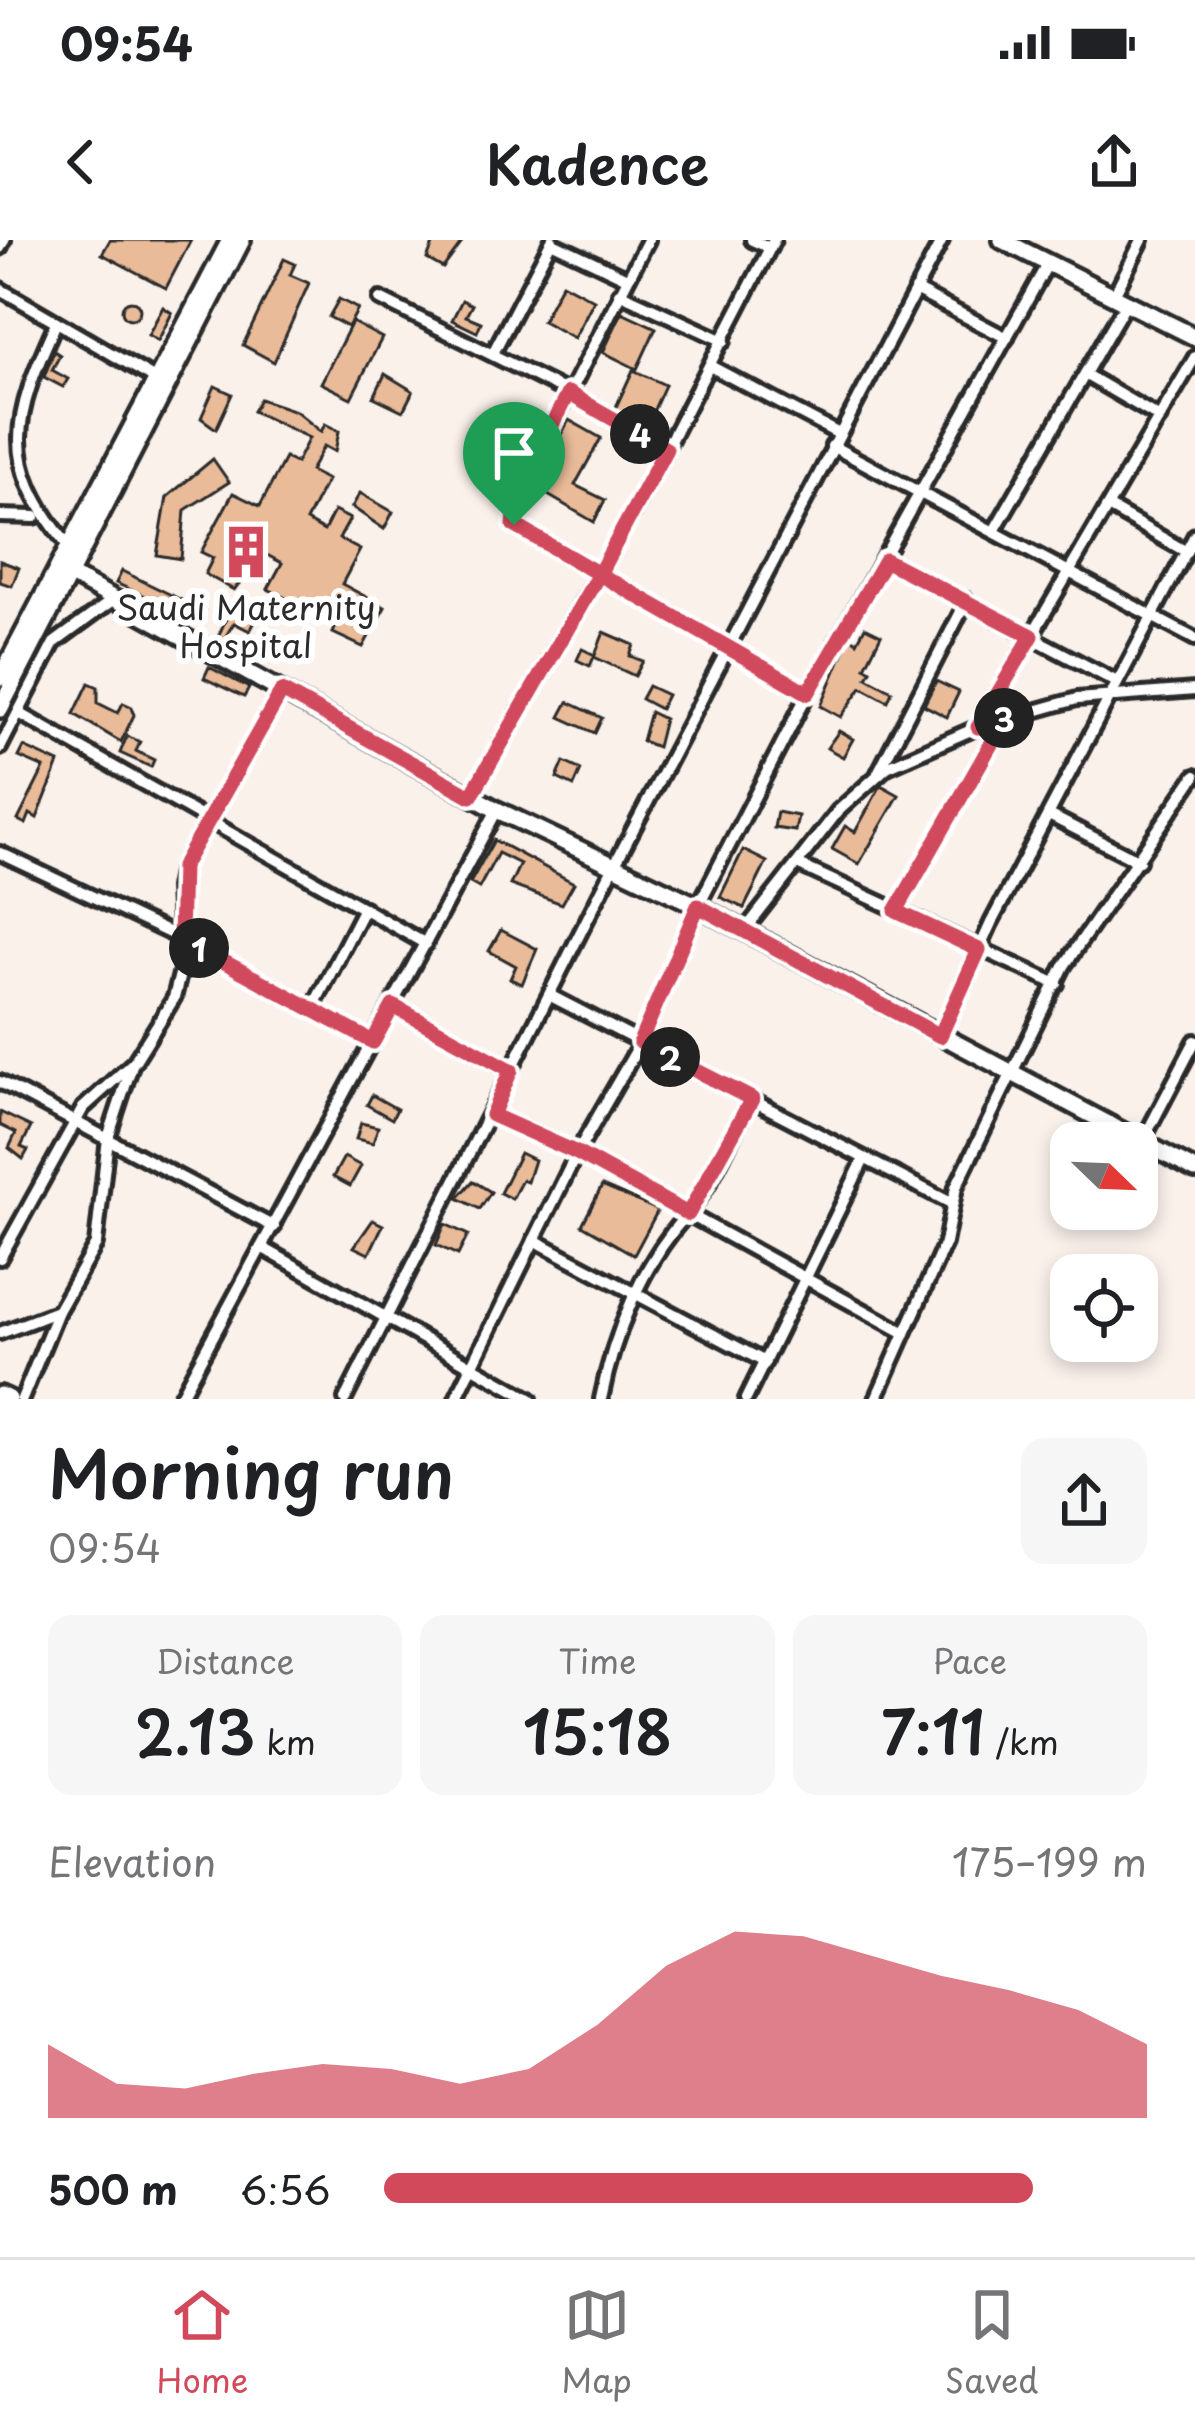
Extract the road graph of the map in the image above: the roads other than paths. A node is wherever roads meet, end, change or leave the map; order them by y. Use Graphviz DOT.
graph roads {
  1 [pos="4,240"];
  2 [pos="648,240"];
  3 [pos="752,240"];
  4 [pos="942,240"];
  5 [pos="1002,240"];
  6 [pos="1142,240"];
  7 [pos="551,241"];
  8 [pos="235,243"];
  9 [pos="772,244"];
  10 [pos="0,248"];
  11 [pos="1048,263"];
  12 [pos="627,278"];
  13 [pos="0,289"];
  14 [pos="915,290"];
  15 [pos="619,293"];
  16 [pos="206,296"];
  17 [pos="1121,298"];
  18 [pos="380,299"];
  19 [pos="55,325"];
  20 [pos="1195,337"];
  21 [pos="1007,338"];
  22 [pos="724,341"];
  23 [pos="493,353"];
  24 [pos="1195,357"];
  25 [pos="710,366"];
  26 [pos="1086,375"];
  27 [pos="155,379"];
  28 [pos="568,393"];
  29 [pos="7,415"];
  30 [pos="1160,418"];
  31 [pos="836,440"];
  32 [pos="666,449"];
  33 [pos="8,478"];
  34 [pos="107,488"];
  35 [pos="922,492"];
  36 [pos="1108,507"];
  37 [pos="0,516"];
  38 [pos="35,517"];
  39 [pos="994,531"];
  40 [pos="1195,535"];
  41 [pos="66,543"];
  42 [pos="1185,551"];
  43 [pos="885,560"];
  44 [pos="1069,573"];
  45 [pos="69,574"];
  46 [pos="599,574"];
  47 [pos="114,599"];
  48 [pos="967,600"];
  49 [pos="1149,615"];
  50 [pos="1032,636"];
  51 [pos="1195,640"];
  52 [pos="731,648"];
  53 [pos="7,680"];
  54 [pos="1115,681"];
  55 [pos="31,688"];
  56 [pos="1195,690"];
  57 [pos="282,691"];
  58 [pos="808,693"];
  59 [pos="1108,695"];
  60 [pos="0,709"];
  61 [pos="19,713"];
  62 [pos="1006,718"];
  63 [pos="978,727"];
  64 [pos="0,748"];
  65 [pos="878,773"];
  66 [pos="1195,776"];
  67 [pos="471,796"];
  68 [pos="497,810"];
  69 [pos="1049,815"];
  70 [pos="208,820"];
  71 [pos="0,853"];
  72 [pos="1139,861"];
  73 [pos="615,864"];
  74 [pos="797,864"];
  75 [pos="698,906"];
  76 [pos="364,908"];
  77 [pos="896,911"];
  78 [pos="745,930"];
  79 [pos="180,938"];
  80 [pos="426,944"];
  81 [pos="979,950"];
  82 [pos="1057,984"];
  83 [pos="550,996"];
  84 [pos="393,1006"];
  85 [pos="312,1009"];
  86 [pos="940,1036"];
  87 [pos="1195,1040"];
  88 [pos="373,1042"];
  89 [pos="640,1042"];
  90 [pos="134,1062"];
  91 [pos="1180,1068"];
  92 [pos="511,1070"];
  93 [pos="1013,1074"];
  94 [pos="1195,1076"];
  95 [pos="0,1082"];
  96 [pos="752,1099"];
  97 [pos="492,1115"];
  98 [pos="76,1122"];
  99 [pos="1104,1122"];
  100 [pos="1152,1122"];
  101 [pos="108,1138"];
  102 [pos="1158,1150"];
  103 [pos="577,1153"];
  104 [pos="863,1159"];
  105 [pos="1195,1170"];
  106 [pos="951,1203"];
  107 [pos="688,1214"];
  108 [pos="274,1228"];
  109 [pos="533,1240"];
  110 [pos="263,1248"];
  111 [pos="0,1258"];
  112 [pos="805,1274"];
  113 [pos="634,1298"];
  114 [pos="58,1311"];
  115 [pos="387,1318"];
  116 [pos="0,1333"];
  117 [pos="905,1333"];
  118 [pos="765,1362"];
  119 [pos="471,1367"];
  120 [pos="0,1395"];
  121 [pos="9,1399"];
  122 [pos="22,1399"];
  123 [pos="179,1399"];
  124 [pos="345,1399"];
  125 [pos="456,1399"];
  126 [pos="530,1399"];
  127 [pos="601,1399"];
  128 [pos="746,1399"];
  129 [pos="876,1399"];
  1 -- 10 [label="street"];
  2 -- 12 [label="street"];
  3 -- 9 [label="street"];
  4 -- 14 [label="street"];
  5 -- 11 [label="street"];
  6 -- 17 [label="street"];
  7 -- 12 [label="street"];
  7 -- 23 [label="street"];
  8 -- 16 [label="street"];
  9 -- 22 [label="street"];
  11 -- 17 [label="street"];
  11 -- 21 [label="street"];
  12 -- 15 [label="street"];
  13 -- 19 [label="street"];
  14 -- 21 [label="street"];
  14 -- 31 [label="street"];
  15 -- 22 [label="street"];
  15 -- 28 [label="street"];
  16 -- 27 [label="street"];
  16 -- 34 [label="street"];
  17 -- 20 [label="street"];
  17 -- 26 [label="street"];
  18 -- 23 [label="street"];
  19 -- 27 [label="street"];
  19 -- 29 [label="street"];
  21 -- 35 [label="street"];
  22 -- 25 [label="street"];
  23 -- 28 [label="street"];
  24 -- 30 [label="street"];
  25 -- 31 [label="street"];
  25 -- 32 [label="street"];
  26 -- 30 [label="street"];
  26 -- 39 [label="street"];
  27 -- 34 [label="street"];
  28 -- 32 [label="street"];
  28 -- 46 [label="street"];
  30 -- 36 [label="street"];
  31 -- 35 [label="street"];
  31 -- 52 [label="street"];
  32 -- 46 [label="street"];
  33 -- 38 [label="street"];
  34 -- 41 [label="street"];
  34 -- 45 [label="street"];
  35 -- 39 [label="street"];
  35 -- 43 [label="street"];
  36 -- 42 [label="street"];
  36 -- 44 [label="street"];
  37 -- 38 [label="street"];
  38 -- 41 [label="street"];
  39 -- 44 [label="street"];
  40 -- 42 [label="street"];
  41 -- 53 [label="street"];
  42 -- 49 [label="street"];
  43 -- 48 [label="street"];
  43 -- 58 [label="street"];
  44 -- 49 [label="street"];
  44 -- 50 [label="street"];
  45 -- 47 [label="street"];
  45 -- 53 [label="street"];
  46 -- 52 [label="street"];
  46 -- 67 [label="street"];
  47 -- 55 [label="street"];
  47 -- 57 [label="street"];
  48 -- 50 [label="street"];
  48 -- 65 [label="street"];
  49 -- 51 [label="street"];
  49 -- 54 [label="street"];
  50 -- 54 [label="street"];
  50 -- 63 [label="street"];
  52 -- 58 [label="street"];
  52 -- 73 [label="street"];
  53 -- 55 [label="street"];
  53 -- 60 [label="street"];
  54 -- 59 [label="street"];
  55 -- 61 [label="street"];
  56 -- 59 [label="street"];
  57 -- 67 [label="street"];
  57 -- 70 [label="street"];
  58 -- 75 [label="street"];
  59 -- 62 [label="street"];
  59 -- 69 [label="street"];
  61 -- 64 [label="street"];
  61 -- 70 [label="street"];
  62 -- 63 [label="street"];
  62 -- 77 [label="street"];
  63 -- 65 [label="street"];
  65 -- 74 [label="street"];
  66 -- 72 [label="street"];
  67 -- 68 [label="street"];
  68 -- 73 [label="street"];
  68 -- 80 [label="street"];
  69 -- 72 [label="street"];
  69 -- 81 [label="street"];
  70 -- 76 [label="street"];
  70 -- 79 [label="street"];
  71 -- 79 [label="street"];
  72 -- 82 [label="street"];
  73 -- 75 [label="street"];
  73 -- 83 [label="street"];
  74 -- 77 [label="street"];
  74 -- 78 [label="street"];
  75 -- 78 [label="street"];
  75 -- 89 [label="street"];
  76 -- 80 [label="street"];
  76 -- 85 [label="street"];
  77 -- 81 [label="street"];
  78 -- 86 [label="street"];
  79 -- 85 [label="street"];
  79 -- 90 [label="street"];
  80 -- 84 [label="street"];
  81 -- 82 [label="street"];
  81 -- 86 [label="street"];
  82 -- 93 [label="street"];
  83 -- 89 [label="street"];
  83 -- 92 [label="street"];
  84 -- 88 [label="street"];
  84 -- 92 [label="street"];
  85 -- 88 [label="street"];
  86 -- 93 [label="street"];
  87 -- 91 [label="street"];
  88 -- 108 [label="street"];
  89 -- 96 [label="street"];
  89 -- 103 [label="street"];
  90 -- 98 [label="street"];
  90 -- 101 [label="street"];
  91 -- 94 [label="street"];
  91 -- 100 [label="street"];
  92 -- 97 [label="street"];
  93 -- 99 [label="street"];
  93 -- 106 [label="street"];
  95 -- 98 [label="street"];
  96 -- 104 [label="street"];
  96 -- 107 [label="street"];
  97 -- 103 [label="street"];
  97 -- 115 [label="street"];
  98 -- 101 [label="street"];
  98 -- 111 [label="street"];
  101 -- 108 [label="street"];
  101 -- 114 [label="street"];
  102 -- 105 [label="street"];
  103 -- 107 [label="street"];
  103 -- 109 [label="street"];
  104 -- 106 [label="street"];
  104 -- 112 [label="street"];
  106 -- 117 [label="street"];
  107 -- 112 [label="street"];
  107 -- 113 [label="street"];
  108 -- 110 [label="street"];
  109 -- 113 [label="street"];
  109 -- 119 [label="street"];
  110 -- 115 [label="street"];
  110 -- 123 [label="street"];
  112 -- 117 [label="street"];
  112 -- 118 [label="street"];
  113 -- 118 [label="street"];
  113 -- 127 [label="street"];
  114 -- 116 [label="street"];
  114 -- 122 [label="street"];
  115 -- 119 [label="street"];
  115 -- 124 [label="street"];
  117 -- 129 [label="street"];
  118 -- 128 [label="street"];
  119 -- 125 [label="street"];
  119 -- 126 [label="street"];
  120 -- 121 [label="street"];
}
